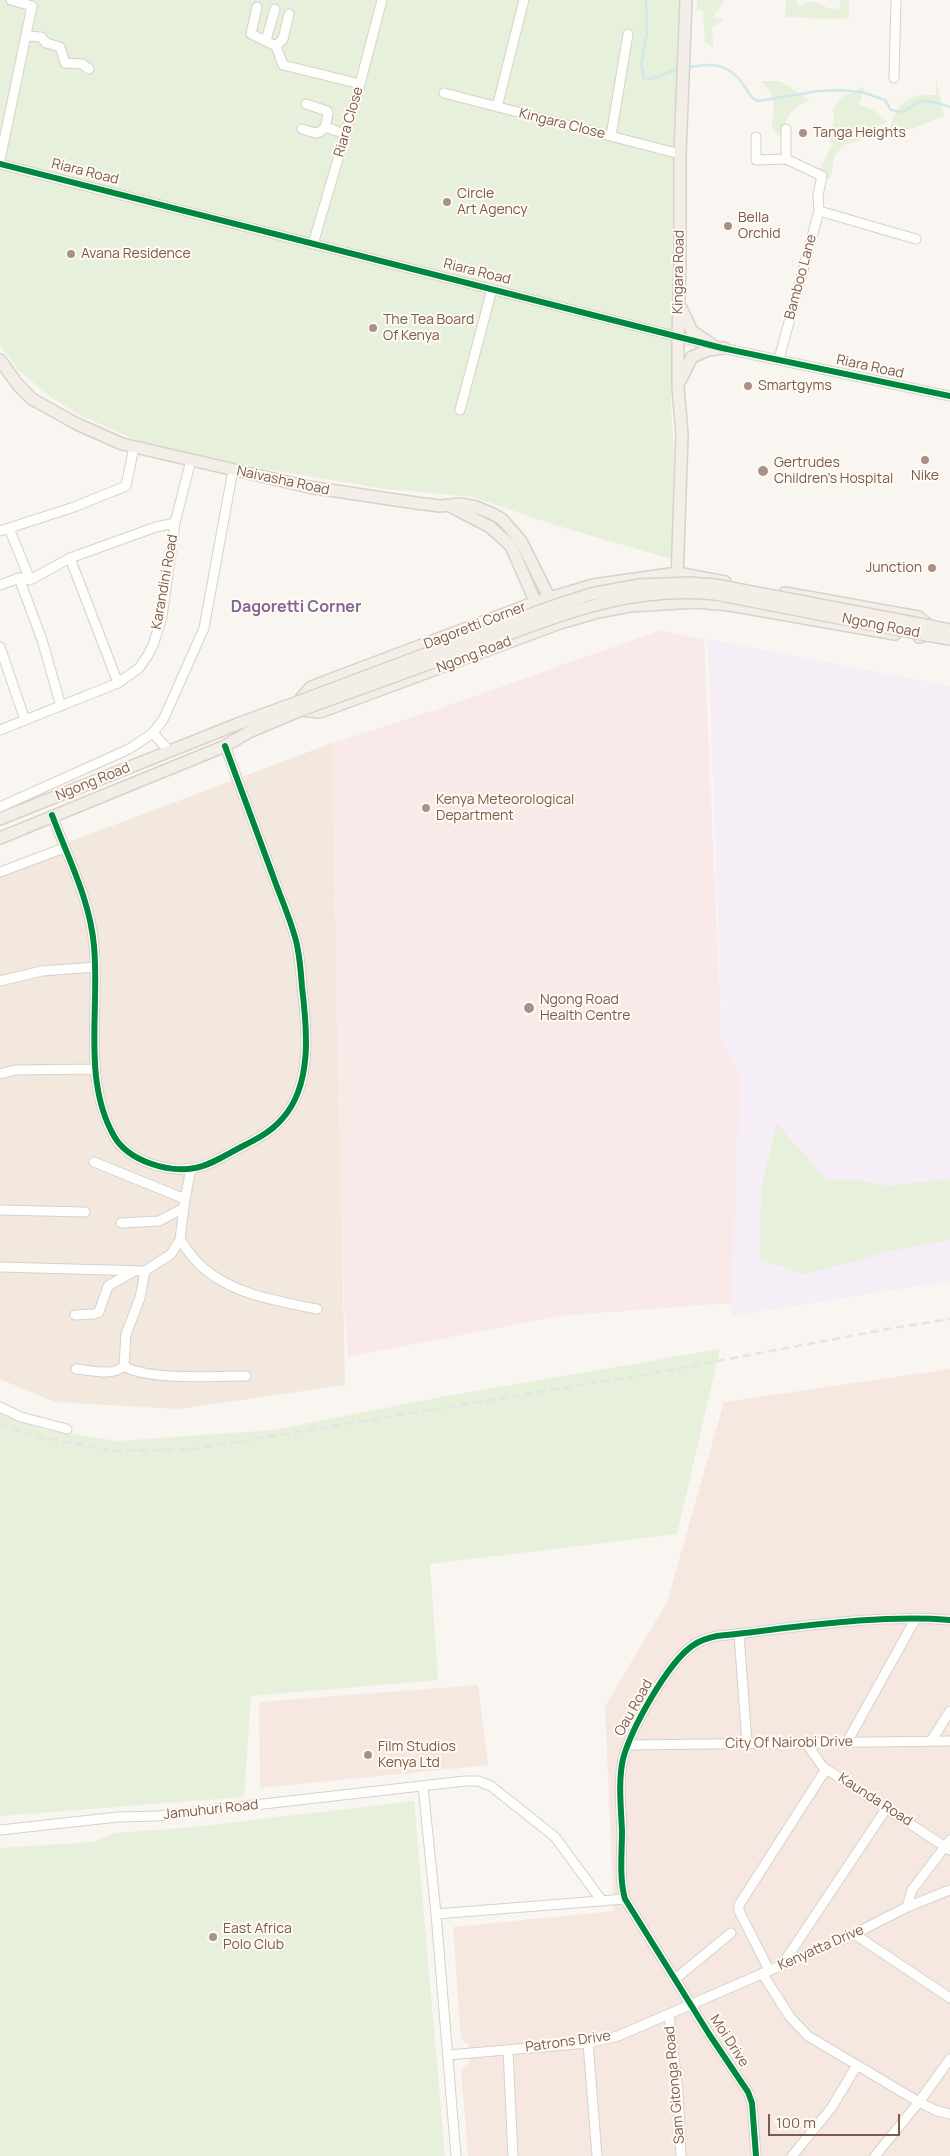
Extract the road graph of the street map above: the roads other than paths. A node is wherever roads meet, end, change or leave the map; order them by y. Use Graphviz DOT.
graph roads {
  1 [pos="11,0"];
  2 [pos="382,0"];
  3 [pos="524,0"];
  4 [pos="686,0"];
  5 [pos="896,0"];
  6 [pos="32,3"];
  7 [pos="257,7"];
  8 [pos="275,9"];
  9 [pos="289,14"];
  10 [pos="628,34"];
  11 [pos="27,36"];
  12 [pos="266,40"];
  13 [pos="276,46"];
  14 [pos="89,69"];
  15 [pos="894,78"];
  16 [pos="360,84"];
  17 [pos="444,93"];
  18 [pos="306,104"];
  19 [pos="498,107"];
  20 [pos="325,127"];
  21 [pos="302,129"];
  22 [pos="786,129"];
  23 [pos="345,134"];
  24 [pos="612,136"];
  25 [pos="756,137"];
  26 [pos="680,154"];
  27 [pos="786,159"];
  28 [pos="0,160"];
  29 [pos="0,164"];
  30 [pos="819,211"];
  31 [pos="916,239"];
  32 [pos="313,244"];
  33 [pos="492,289"];
  34 [pos="679,304"];
  35 [pos="678,336"];
  36 [pos="719,347"];
  37 [pos="779,359"];
  38 [pos="0,360"];
  39 [pos="678,387"];
  40 [pos="950,396"];
  41 [pos="460,410"];
  42 [pos="134,447"];
  43 [pos="191,460"];
  44 [pos="233,470"];
  45 [pos="448,505"];
  46 [pos="175,524"];
  47 [pos="4,530"];
  48 [pos="70,558"];
  49 [pos="677,573"];
  50 [pos="19,578"];
  51 [pos="30,580"];
  52 [pos="0,585"];
  53 [pos="550,598"];
  54 [pos="536,602"];
  55 [pos="676,603"];
  56 [pos="558,620"];
  57 [pos="543,625"];
  58 [pos="929,630"];
  59 [pos="950,630"];
  60 [pos="950,639"];
  61 [pos="0,647"];
  62 [pos="395,657"];
  63 [pos="405,682"];
  64 [pos="118,683"];
  65 [pos="61,706"];
  66 [pos="299,706"];
  67 [pos="25,720"];
  68 [pos="0,730"];
  69 [pos="153,733"];
  70 [pos="226,746"];
  71 [pos="132,748"];
  72 [pos="170,752"];
  73 [pos="140,764"];
  74 [pos="0,807"];
  75 [pos="52,815"];
  76 [pos="0,819"];
  77 [pos="0,838"];
  78 [pos="64,848"];
  79 [pos="0,872"];
  80 [pos="95,967"];
  81 [pos="0,981"];
  82 [pos="96,1069"];
  83 [pos="0,1074"];
  84 [pos="94,1162"];
  85 [pos="191,1169"];
  86 [pos="184,1204"];
  87 [pos="0,1210"];
  88 [pos="85,1212"];
  89 [pos="121,1223"];
  90 [pos="180,1240"];
  91 [pos="0,1267"];
  92 [pos="134,1271"];
  93 [pos="145,1271"];
  94 [pos="317,1309"];
  95 [pos="74,1315"];
  96 [pos="124,1366"];
  97 [pos="76,1369"];
  98 [pos="246,1376"];
  99 [pos="0,1407"];
  100 [pos="68,1429"];
  101 [pos="916,1618"];
  102 [pos="950,1620"];
  103 [pos="739,1634"];
  104 [pos="950,1711"];
  105 [pos="931,1740"];
  106 [pos="950,1740"];
  107 [pos="847,1742"];
  108 [pos="806,1743"];
  109 [pos="747,1744"];
  110 [pos="628,1745"];
  111 [pos="826,1769"];
  112 [pos="423,1786"];
  113 [pos="886,1809"];
  114 [pos="0,1830"];
  115 [pos="948,1846"];
  116 [pos="950,1890"];
  117 [pos="625,1899"];
  118 [pos="602,1901"];
  119 [pos="907,1907"];
  120 [pos="436,1914"];
  121 [pos="731,1933"];
  122 [pos="854,1934"];
  123 [pos="782,1965"];
  124 [pos="766,1972"];
  125 [pos="675,1979"];
  126 [pos="950,1998"];
  127 [pos="691,2004"];
  128 [pos="669,2014"];
  129 [pos="588,2043"];
  130 [pos="508,2050"];
  131 [pos="448,2056"];
  132 [pos="950,2059"];
  133 [pos="857,2065"];
  134 [pos="919,2102"];
  135 [pos="950,2114"];
  136 [pos="456,2156"];
  137 [pos="513,2156"];
  138 [pos="597,2156"];
  139 [pos="681,2156"];
  140 [pos="756,2156"];
  141 [pos="792,2156"];
  142 [pos="875,2156"];
  1 -- 6 [label="street"];
  2 -- 16 [label="street, Riara Close"];
  3 -- 19 [label="street"];
  4 -- 26 [label="main road, Kingara Road"];
  5 -- 15 [label="street"];
  6 -- 11 [label="street"];
  7 -- 12 [label="street"];
  8 -- 12 [label="street"];
  9 -- 13 [label="street"];
  10 -- 24 [label="street"];
  11 -- 14 [label="street"];
  11 -- 28 [label="street"];
  12 -- 13 [label="street"];
  13 -- 16 [label="street"];
  16 -- 23 [label="street, Riara Close"];
  17 -- 19 [label="street, Kingara Close"];
  18 -- 20 [label="street"];
  19 -- 24 [label="street, Kingara Close"];
  20 -- 21 [label="street"];
  20 -- 23 [label="street"];
  22 -- 27 [label="street"];
  23 -- 32 [label="street, Riara Close"];
  24 -- 26 [label="street, Kingara Close"];
  25 -- 27 [label="street"];
  26 -- 34 [label="main road, Kingara Road"];
  27 -- 30 [label="street, Bamboo Lane"];
  29 -- 32 [label="street, Riara Road"];
  30 -- 31 [label="street"];
  30 -- 37 [label="street, Bamboo Lane"];
  32 -- 33 [label="street, Riara Road"];
  33 -- 35 [label="street, Riara Road"];
  33 -- 41 [label="street"];
  34 -- 35 [label="main road, Kingara Road"];
  34 -- 36 [label="main road"];
  35 -- 36 [label="street, Riara Road"];
  35 -- 39 [label="main road, Kingara Road"];
  36 -- 37 [label="street, Riara Road"];
  36 -- 39 [label="main road"];
  37 -- 40 [label="street, Riara Road"];
  38 -- 42 [label="main road, Naivasha Road"];
  39 -- 49 [label="main road, Kingara Road"];
  42 -- 43 [label="main road, Naivasha Road"];
  42 -- 47 [label="street"];
  43 -- 44 [label="main road, Naivasha Road"];
  43 -- 46 [label="street, Karandini Road"];
  44 -- 45 [label="main road, Naivasha Road"];
  44 -- 69 [label="street"];
  45 -- 53 [label="main road, Naivasha Road"];
  45 -- 54 [label="main road, Dagoretti Corner"];
  46 -- 48 [label="street"];
  46 -- 64 [label="street, Karandini Road"];
  47 -- 51 [label="street"];
  48 -- 51 [label="street"];
  48 -- 64 [label="street"];
  49 -- 53 [label="main road, Ngong Road"];
  49 -- 55 [label="main road, Kingara Road"];
  49 -- 58 [label="main road, Ngong Road"];
  50 -- 51 [label="street"];
  50 -- 52 [label="street"];
  50 -- 65 [label="street"];
  53 -- 54 [label="main road, Ngong Road"];
  53 -- 56 [label="main road"];
  54 -- 57 [label="main road"];
  54 -- 62 [label="main road, Dagoretti Corner"];
  55 -- 56 [label="main road, Ngong Road"];
  55 -- 58 [label="main road, Ngong Road"];
  56 -- 57 [label="main road, Ngong Road, bridge"];
  56 -- 58 [label="main road, Ngong Road, bridge"];
  57 -- 63 [label="main road, Ngong Road"];
  57 -- 66 [label="main road, Ngong Road, bridge"];
  58 -- 59 [label="main road, Ngong Road"];
  58 -- 60 [label="main road"];
  58 -- 66 [label="main road, Ngong Road, bridge"];
  61 -- 67 [label="street"];
  62 -- 63 [label="main road"];
  62 -- 66 [label="main road, Ngong Road"];
  63 -- 66 [label="main road, Ngong Road"];
  64 -- 65 [label="street, Karandini Road"];
  65 -- 67 [label="street, Karandini Road"];
  66 -- 70 [label="main road, Ngong Road"];
  66 -- 72 [label="main road, Ngong Road"];
  67 -- 68 [label="street, Karandini Road"];
  69 -- 71 [label="street"];
  69 -- 72 [label="street"];
  70 -- 75 [label="main road, Ngong Road"];
  70 -- 85 [label="street"];
  71 -- 73 [label="street"];
  71 -- 74 [label="street"];
  72 -- 73 [label="main road, Ngong Road"];
  73 -- 76 [label="main road, Ngong Road"];
  75 -- 77 [label="main road, Ngong Road"];
  75 -- 78 [label="street"];
  78 -- 79 [label="street"];
  78 -- 80 [label="street"];
  80 -- 81 [label="street"];
  80 -- 82 [label="street"];
  82 -- 83 [label="street"];
  82 -- 85 [label="street"];
  84 -- 86 [label="street"];
  85 -- 86 [label="street"];
  86 -- 89 [label="street"];
  86 -- 90 [label="street"];
  87 -- 88 [label="street"];
  90 -- 93 [label="street"];
  90 -- 94 [label="street"];
  91 -- 92 [label="street"];
  92 -- 93 [label="street"];
  92 -- 95 [label="street"];
  93 -- 96 [label="street"];
  96 -- 97 [label="street"];
  96 -- 98 [label="street"];
  99 -- 100 [label="street"];
  101 -- 102 [label="street, Oau Road"];
  101 -- 103 [label="street, Oau Road"];
  101 -- 107 [label="street"];
  103 -- 109 [label="street"];
  103 -- 110 [label="street, Oau Road"];
  104 -- 105 [label="street"];
  105 -- 106 [label="street, City Of Nairobi Drive"];
  105 -- 107 [label="street, City Of Nairobi Drive"];
  107 -- 108 [label="street, City Of Nairobi Drive"];
  108 -- 109 [label="street, City Of Nairobi Drive"];
  108 -- 111 [label="street, Kaunda Road"];
  109 -- 110 [label="street, City Of Nairobi Drive"];
  110 -- 117 [label="street, Oau Road"];
  111 -- 113 [label="street, Kaunda Road"];
  111 -- 124 [label="street"];
  112 -- 114 [label="street, Jamuhuri Road"];
  112 -- 118 [label="street, Jamuhuri Road"];
  112 -- 120 [label="street"];
  113 -- 115 [label="street, Kaunda Road"];
  113 -- 123 [label="street"];
  115 -- 119 [label="street"];
  116 -- 119 [label="street, Kenyatta Drive"];
  117 -- 118 [label="street"];
  117 -- 125 [label="street, Oau Road"];
  118 -- 120 [label="street"];
  119 -- 122 [label="street, Kenyatta Drive"];
  120 -- 131 [label="street"];
  121 -- 125 [label="street"];
  122 -- 123 [label="street, Kenyatta Drive"];
  122 -- 126 [label="street"];
  123 -- 124 [label="street, Kenyatta Drive"];
  124 -- 127 [label="street, Kenyatta Drive"];
  124 -- 133 [label="street"];
  125 -- 127 [label="street, Oau Road"];
  127 -- 128 [label="street, Patrons Drive"];
  127 -- 140 [label="street, Moi Drive"];
  128 -- 129 [label="street, Patrons Drive"];
  128 -- 139 [label="street, Sam Gitonga Road"];
  129 -- 130 [label="street, Patrons Drive"];
  129 -- 138 [label="street"];
  130 -- 131 [label="street, Patrons Drive"];
  130 -- 137 [label="street"];
  131 -- 136 [label="street"];
  132 -- 134 [label="street"];
  133 -- 134 [label="street"];
  133 -- 141 [label="street"];
  134 -- 135 [label="street"];
  134 -- 142 [label="street"];
}
